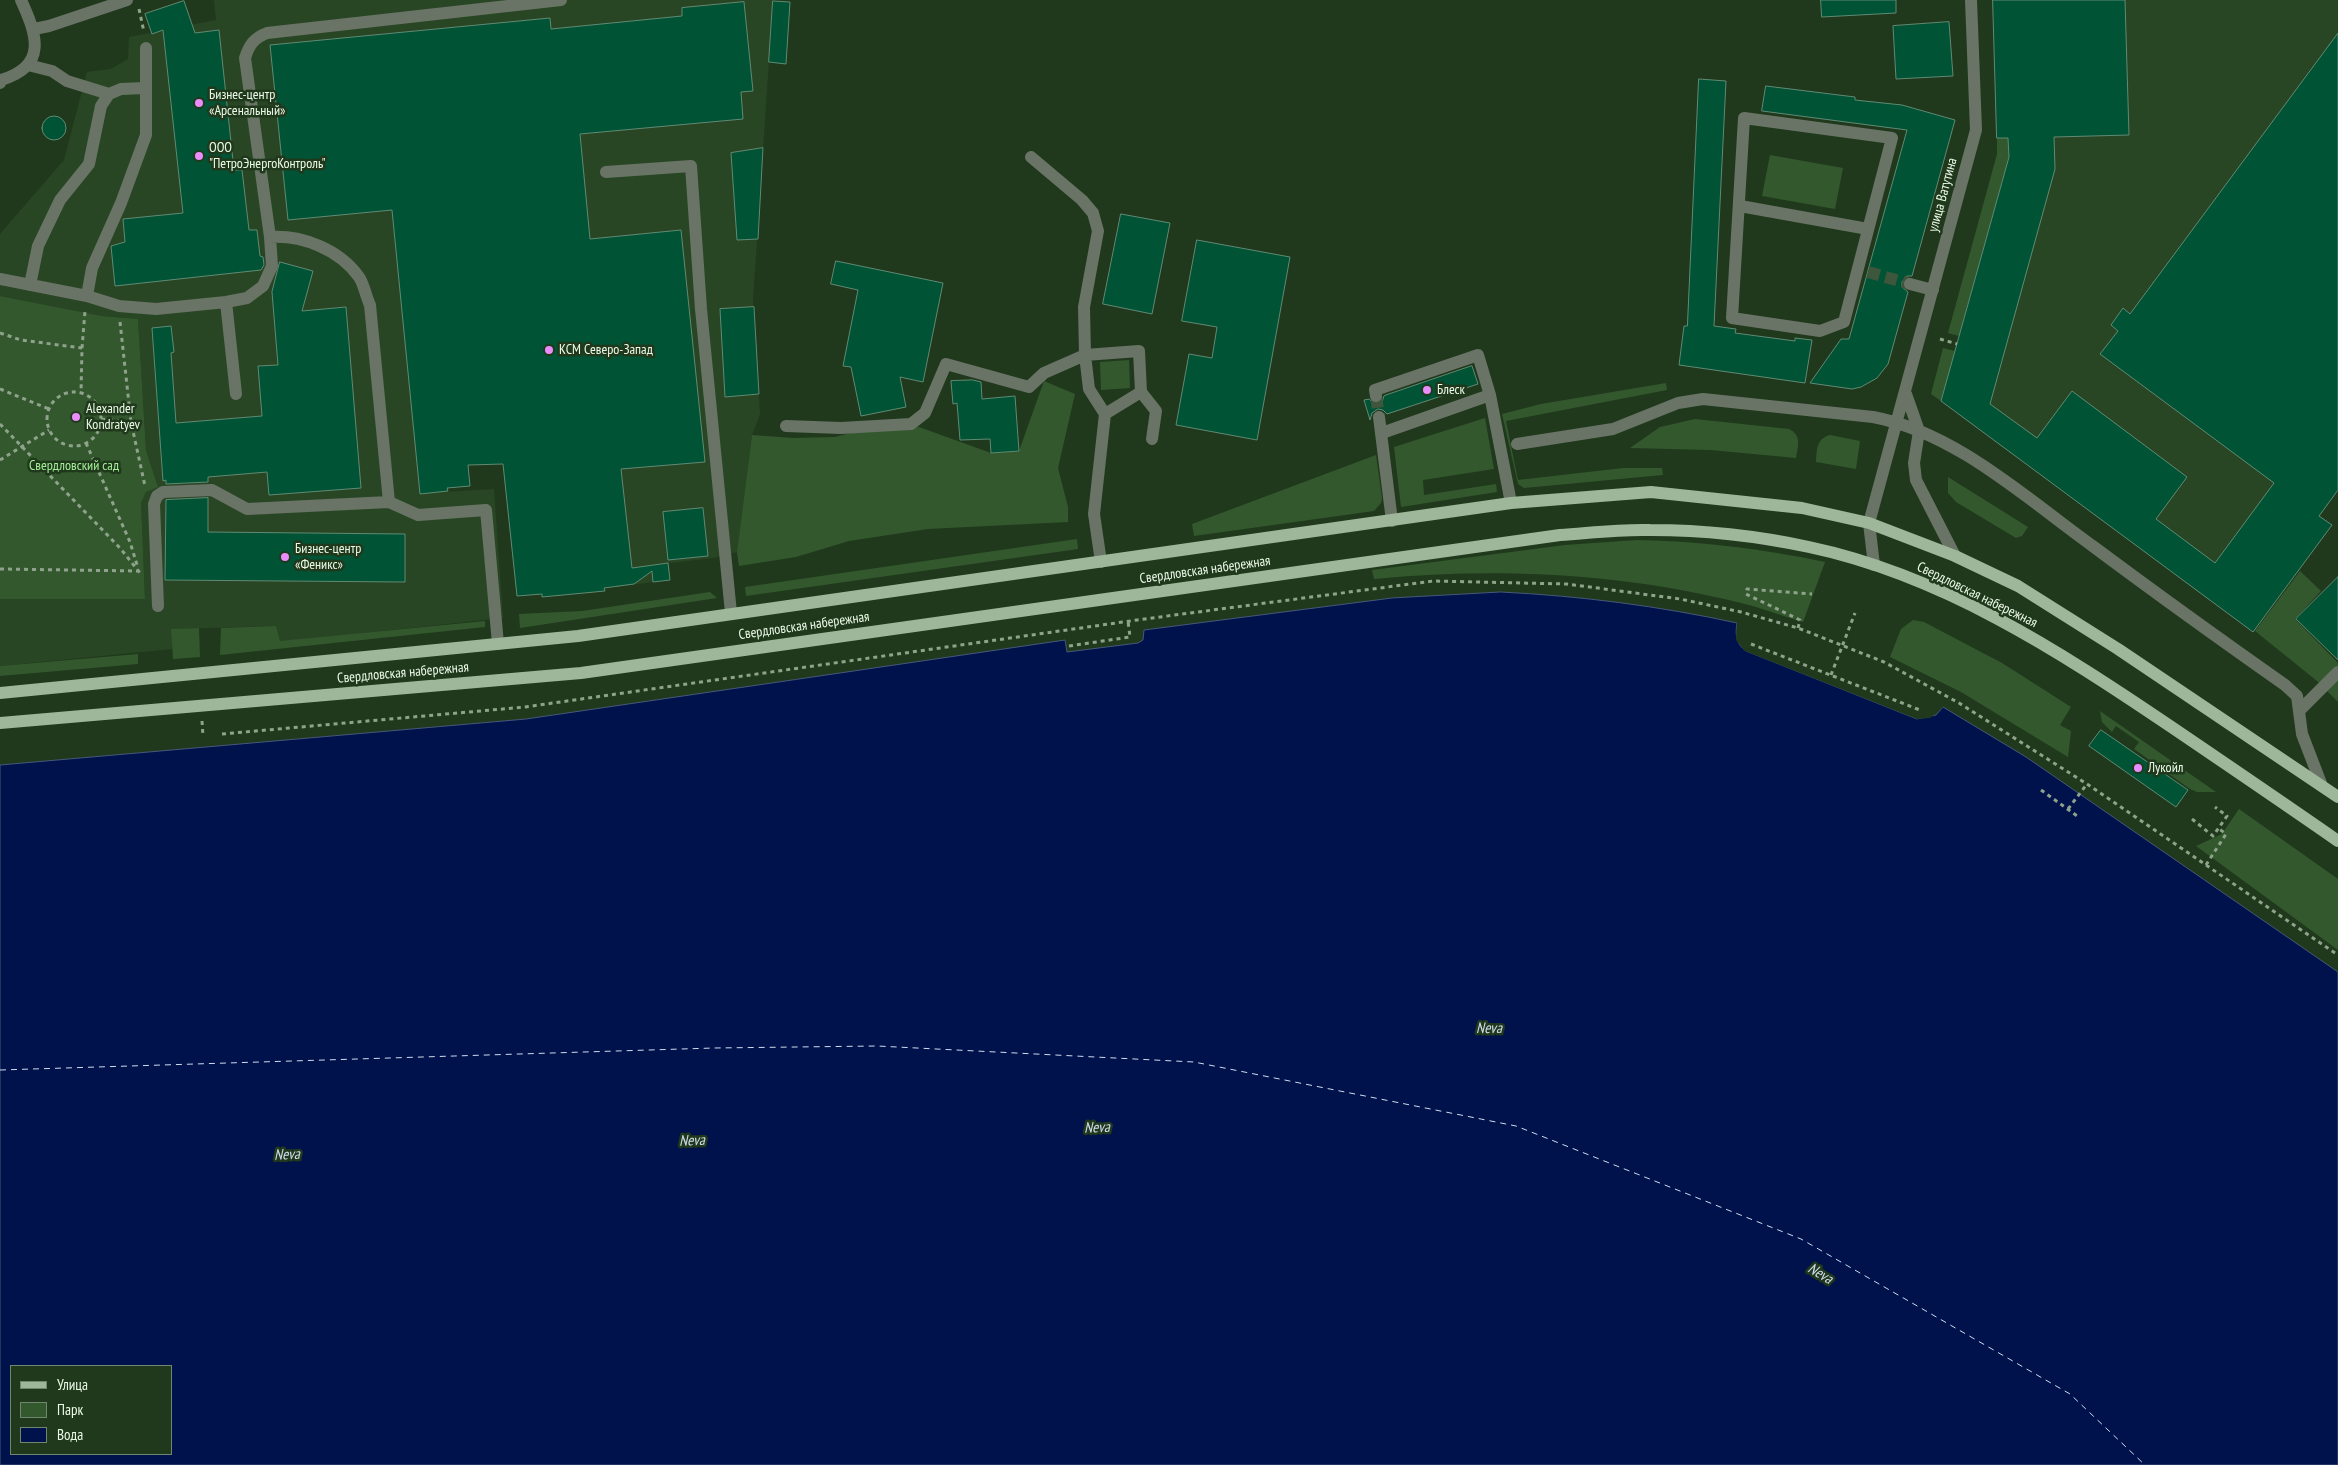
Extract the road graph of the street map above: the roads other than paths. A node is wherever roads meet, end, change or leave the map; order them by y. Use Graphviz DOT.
graph roads {
  1 [pos="21,0"];
  2 [pos="127,0"];
  3 [pos="561,0"];
  4 [pos="1971,0"];
  5 [pos="546,1"];
  6 [pos="34,29"];
  7 [pos="146,48"];
  8 [pos="28,65"];
  9 [pos="0,81"];
  10 [pos="145,88"];
  11 [pos="109,94"];
  12 [pos="1031,157"];
  13 [pos="606,172"];
  14 [pos="1740,206"];
  15 [pos="1868,229"];
  16 [pos="270,237"];
  17 [pos="0,278"];
  18 [pos="1910,284"];
  19 [pos="30,285"];
  20 [pos="1933,290"];
  21 [pos="87,296"];
  22 [pos="226,302"];
  23 [pos="1085,355"];
  24 [pos="1141,392"];
  25 [pos="236,394"];
  26 [pos="1906,394"];
  27 [pos="1490,395"];
  28 [pos="1376,396"];
  29 [pos="1105,414"];
  30 [pos="1380,417"];
  31 [pos="1897,422"];
  32 [pos="786,426"];
  33 [pos="1919,431"];
  34 [pos="1382,433"];
  35 [pos="1152,438"];
  36 [pos="1517,444"];
  37 [pos="389,502"];
  38 [pos="1511,503"];
  39 [pos="1392,521"];
  40 [pos="1869,523"];
  41 [pos="1955,556"];
  42 [pos="1101,562"];
  43 [pos="1874,564"];
  44 [pos="158,606"];
  45 [pos="731,613"];
  46 [pos="498,644"];
  47 [pos="2338,672"];
  48 [pos="0,693"];
  49 [pos="2300,710"];
  50 [pos="0,723"];
  51 [pos="2322,786"];
  52 [pos="2338,798"];
  53 [pos="2338,841"];
  1 -- 6 [label="street"];
  2 -- 6 [label="street"];
  3 -- 5 [label="street"];
  4 -- 20 [label="street, улица Ватутина"];
  5 -- 16 [label="street"];
  6 -- 8 [label="street"];
  7 -- 10 [label="street"];
  8 -- 9 [label="street"];
  8 -- 11 [label="street"];
  10 -- 11 [label="street"];
  10 -- 21 [label="street"];
  11 -- 19 [label="street"];
  12 -- 23 [label="street"];
  13 -- 45 [label="street"];
  14 -- 15 [label="street"];
  14 -- 15 [label="street"];
  14 -- 15 [label="street"];
  16 -- 22 [label="street"];
  16 -- 37 [label="street"];
  17 -- 19 [label="street"];
  18 -- 20 [label="street"];
  19 -- 21 [label="street"];
  20 -- 26 [label="street, улица Ватутина"];
  21 -- 22 [label="street"];
  22 -- 25 [label="street"];
  23 -- 24 [label="street"];
  23 -- 29 [label="street"];
  23 -- 32 [label="street"];
  24 -- 29 [label="street"];
  24 -- 35 [label="street"];
  26 -- 31 [label="street, улица Ватутина"];
  26 -- 33 [label="street"];
  27 -- 28 [label="street"];
  27 -- 34 [label="street"];
  27 -- 38 [label="street"];
  29 -- 42 [label="street"];
  30 -- 34 [label="street"];
  31 -- 33 [label="street"];
  31 -- 36 [label="street"];
  31 -- 40 [label="street, улица Ватутина"];
  33 -- 41 [label="street"];
  33 -- 49 [label="street"];
  34 -- 39 [label="street"];
  37 -- 44 [label="street"];
  37 -- 46 [label="street"];
  38 -- 39 [label="main road, Свердловская набережная"];
  38 -- 40 [label="main road, Свердловская набережная"];
  39 -- 42 [label="main road, Свердловская набережная"];
  40 -- 41 [label="main road, Свердловская набережная"];
  40 -- 43 [label="street, улица Ватутина"];
  41 -- 51 [label="main road, Свердловская набережная"];
  42 -- 45 [label="main road, Свердловская набережная"];
  43 -- 50 [label="main road, Свердловская набережная"];
  43 -- 53 [label="main road, Свердловская набережная"];
  45 -- 46 [label="main road, Свердловская набережная"];
  46 -- 48 [label="main road, Свердловская набережная"];
  47 -- 49 [label="street"];
  49 -- 51 [label="street"];
  51 -- 52 [label="main road, Свердловская набережная"];
}
